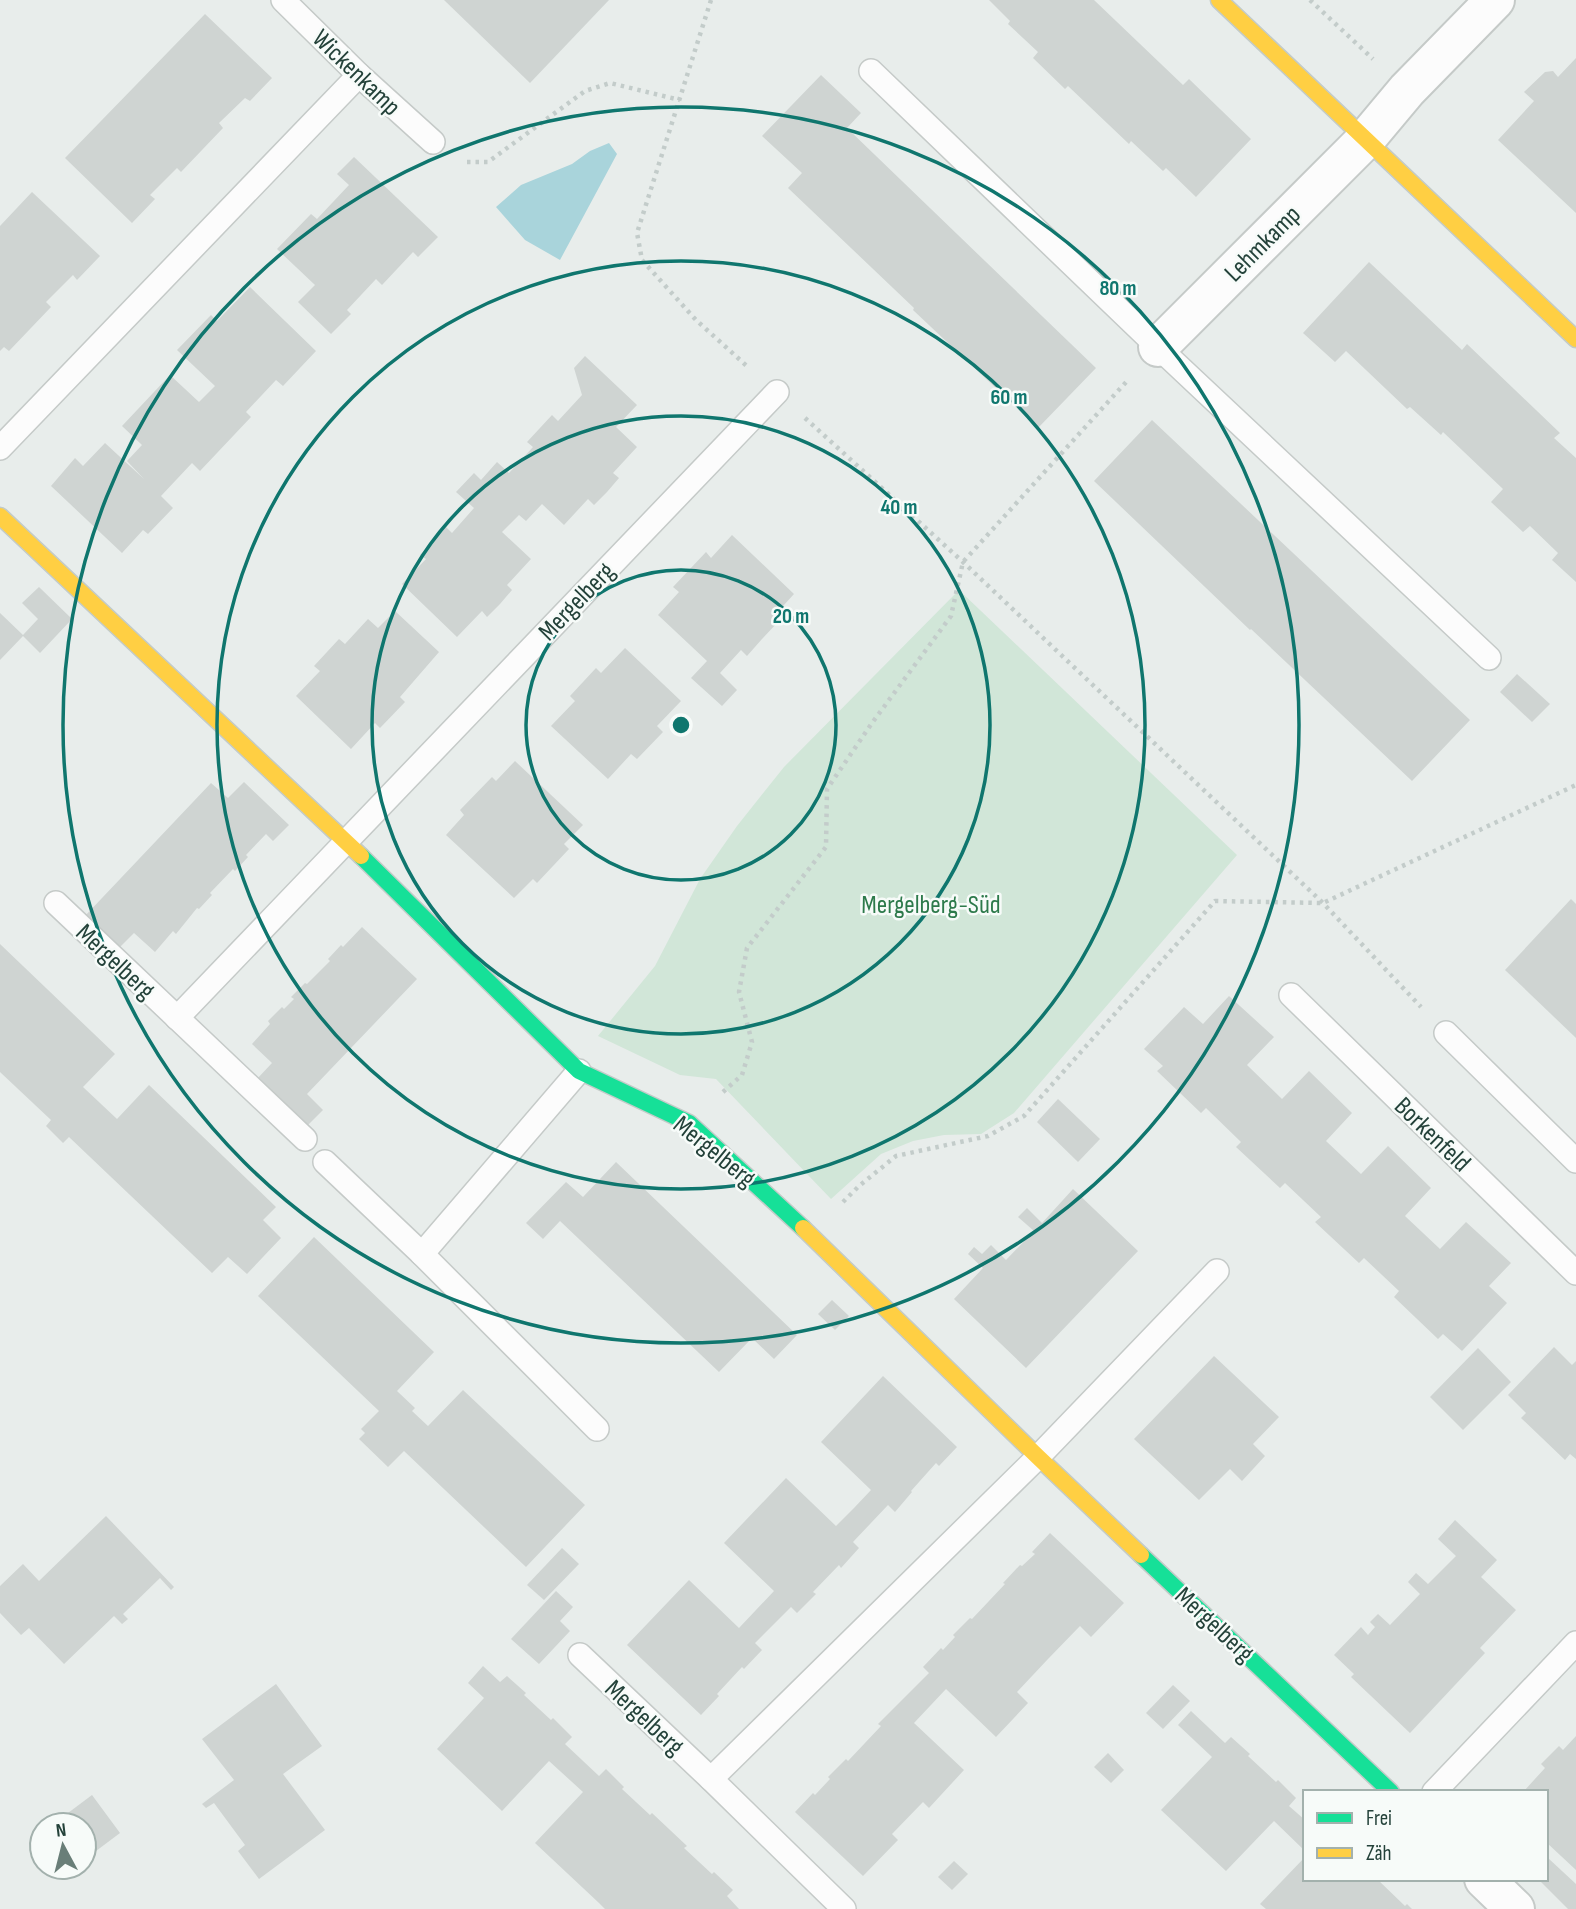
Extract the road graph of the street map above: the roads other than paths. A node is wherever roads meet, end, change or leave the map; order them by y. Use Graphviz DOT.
graph roads {
  1 [pos="283,0"];
  2 [pos="1219,0"];
  3 [pos="1495,0"];
  4 [pos="871,71"];
  5 [pos="359,75"];
  6 [pos="1366,139"];
  7 [pos="432,142"];
  8 [pos="1576,339"];
  9 [pos="1158,347"];
  10 [pos="777,392"];
  11 [pos="0,448"];
  12 [pos="0,516"];
  13 [pos="1489,658"];
  14 [pos="345,841"];
  15 [pos="56,903"];
  16 [pos="1291,995"];
  17 [pos="177,1018"];
  18 [pos="1446,1032"];
  19 [pos="579,1071"];
  20 [pos="305,1139"];
  21 [pos="1576,1161"];
  22 [pos="325,1162"];
  23 [pos="422,1254"];
  24 [pos="1217,1271"];
  25 [pos="1576,1273"];
  26 [pos="597,1429"];
  27 [pos="1038,1457"];
  28 [pos="1576,1643"];
  29 [pos="580,1655"];
  30 [pos="710,1779"];
  31 [pos="1389,1790"];
  32 [pos="1436,1790"];
  33 [pos="1486,1881"];
  34 [pos="844,1909"];
  35 [pos="1515,1909"];
  1 -- 5 [label="lane, Wickenkamp"];
  2 -- 6 [label="street"];
  3 -- 6 [label="street, Lehmkamp"];
  4 -- 9 [label="lane"];
  5 -- 7 [label="lane, Wickenkamp"];
  5 -- 11 [label="lane"];
  6 -- 8 [label="street"];
  6 -- 9 [label="street, Lehmkamp"];
  9 -- 13 [label="lane"];
  10 -- 14 [label="lane, Mergelberg"];
  12 -- 14 [label="street, Mergelberg"];
  14 -- 17 [label="lane, Mergelberg"];
  14 -- 19 [label="street, Mergelberg"];
  15 -- 17 [label="lane, Mergelberg"];
  16 -- 25 [label="lane, Borkenfeld"];
  17 -- 20 [label="lane, Mergelberg"];
  18 -- 21 [label="lane"];
  19 -- 23 [label="lane"];
  19 -- 27 [label="street, Mergelberg"];
  22 -- 23 [label="lane"];
  23 -- 26 [label="lane"];
  24 -- 27 [label="lane"];
  27 -- 30 [label="lane"];
  27 -- 31 [label="street, Mergelberg"];
  28 -- 32 [label="lane"];
  29 -- 30 [label="lane, Mergelberg"];
  30 -- 34 [label="lane, Mergelberg"];
  33 -- 35 [label="street"];
}
